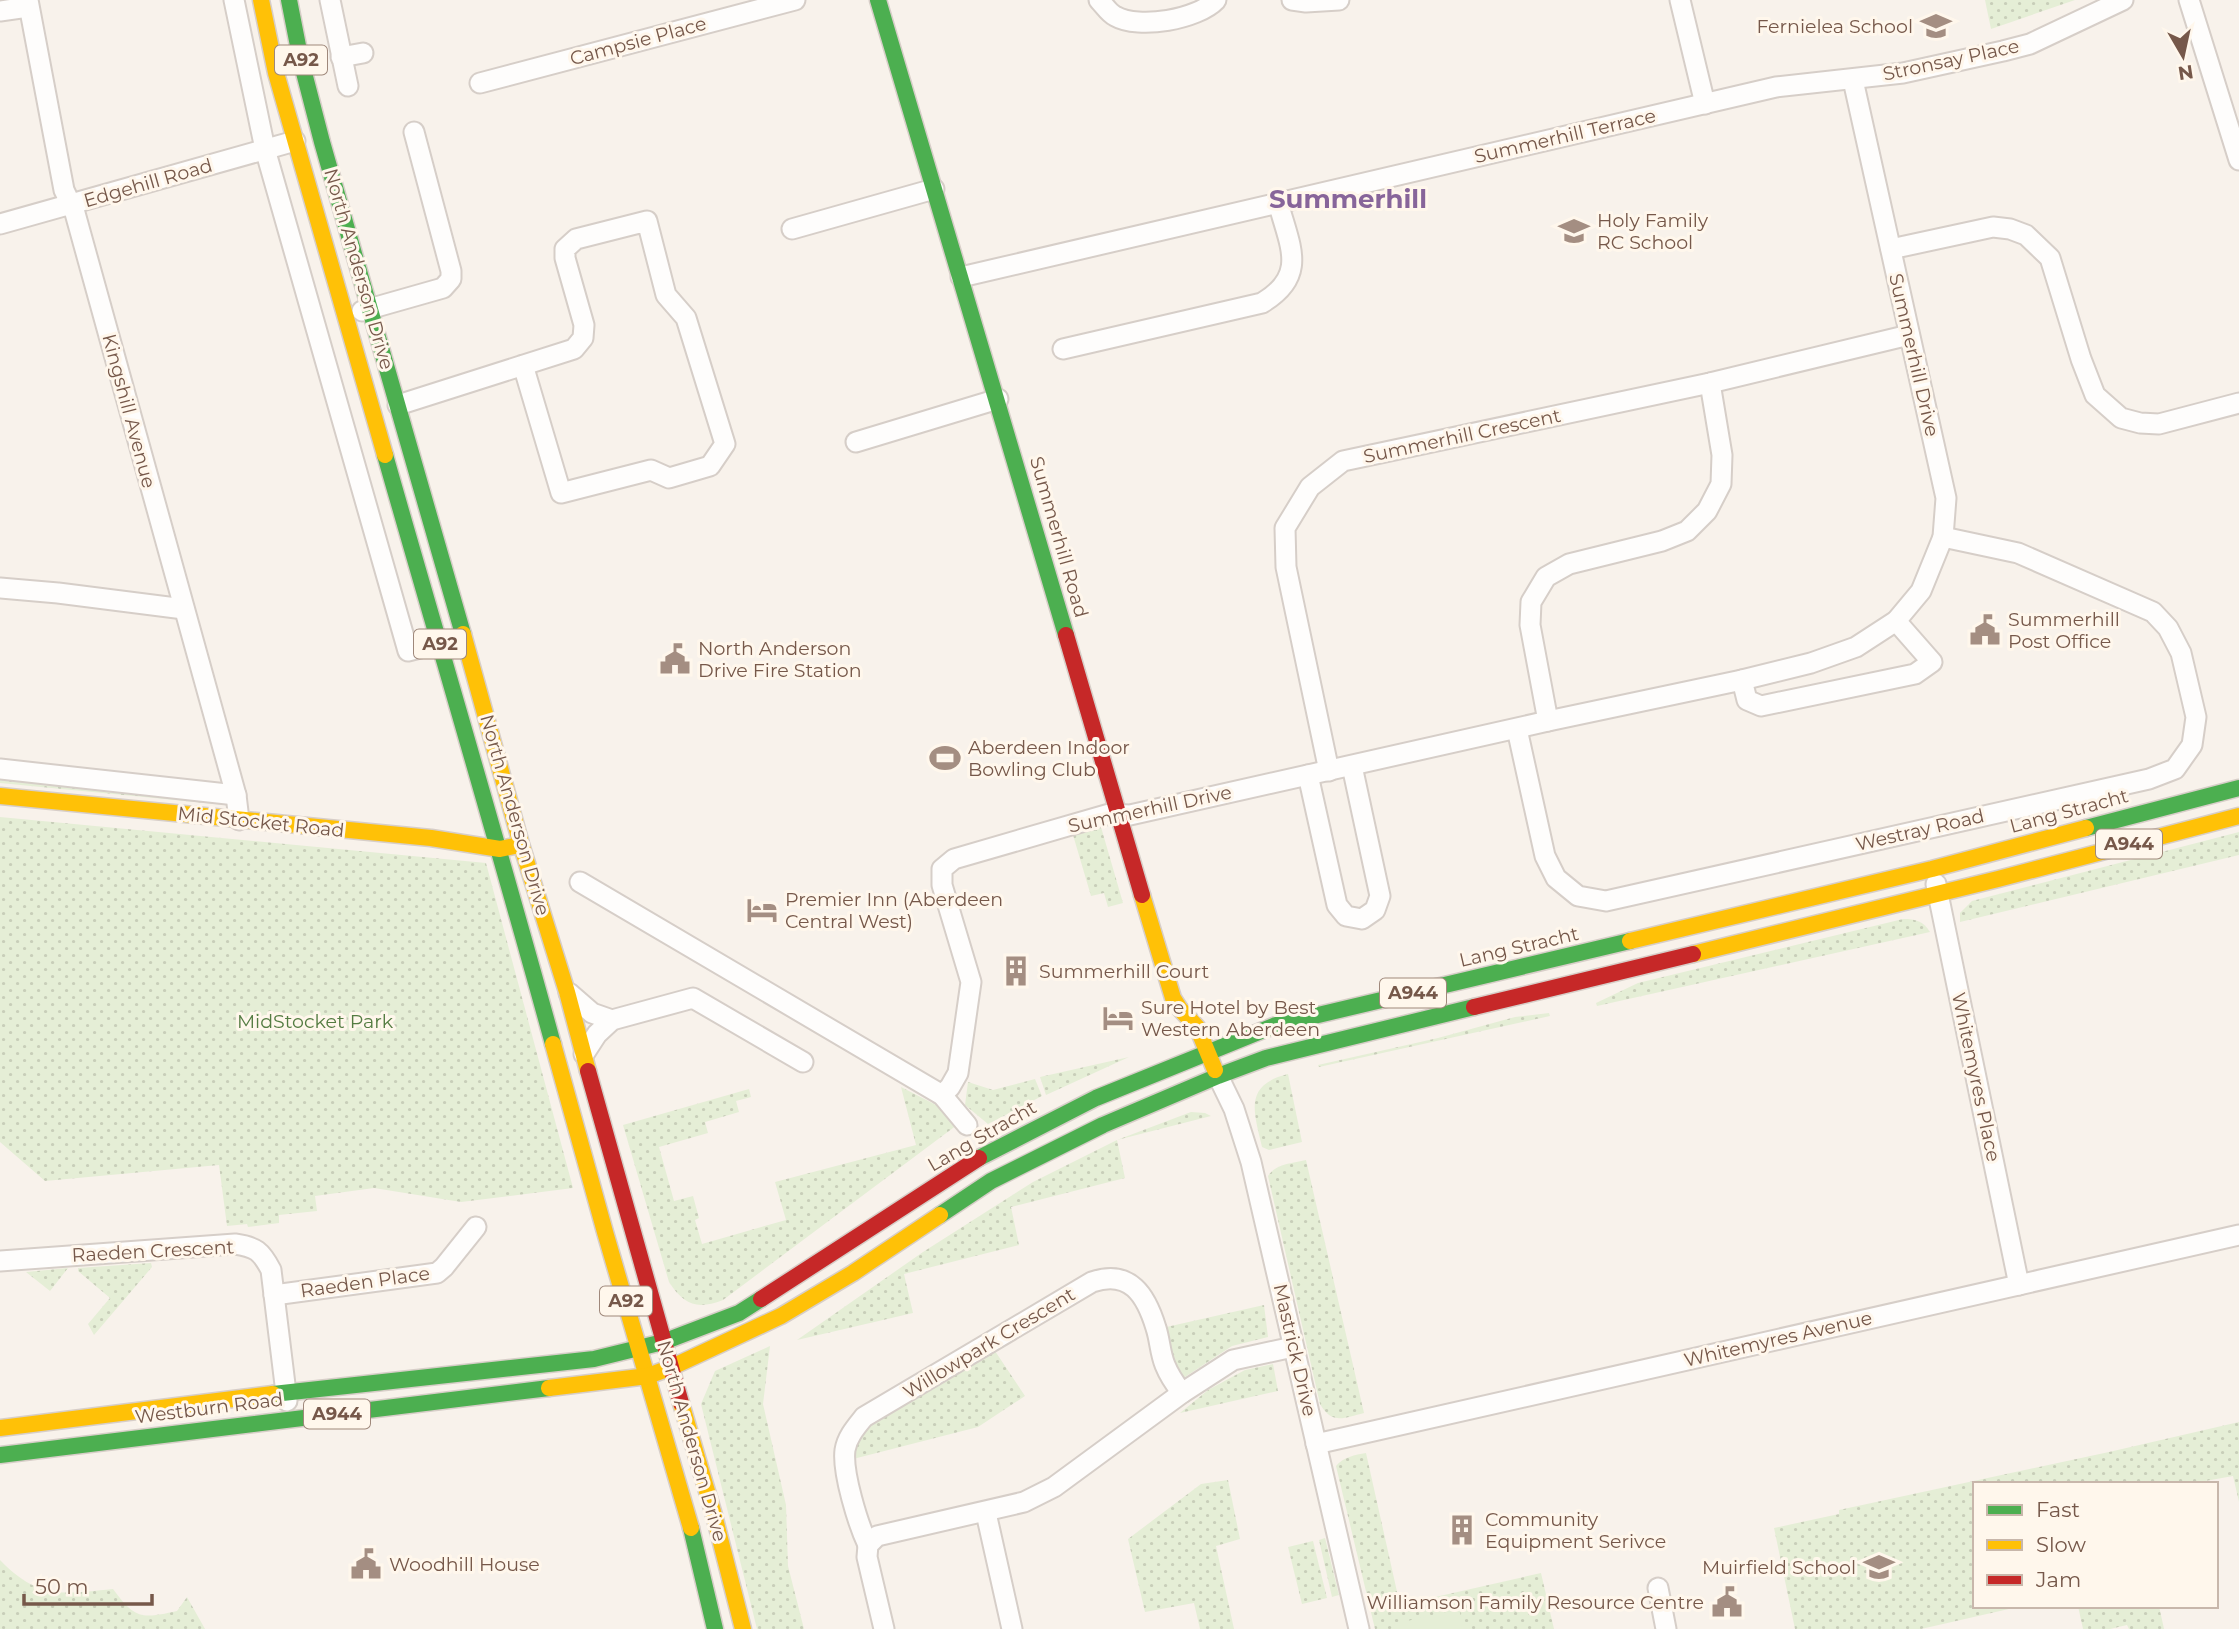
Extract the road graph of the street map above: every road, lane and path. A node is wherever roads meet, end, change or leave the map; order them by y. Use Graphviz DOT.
graph roads {
  1 [pos="234,0"];
  2 [pos="261,0"];
  3 [pos="289,0"];
  4 [pos="330,0"];
  5 [pos="795,0"];
  6 [pos="878,0"];
  7 [pos="1099,0"];
  8 [pos="1216,0"];
  9 [pos="1292,0"];
  10 [pos="1339,0"];
  11 [pos="1680,0"];
  12 [pos="2123,0"];
  13 [pos="2189,0"];
  14 [pos="28,3"];
  15 [pos="0,11"];
  16 [pos="363,53"];
  17 [pos="341,57"];
  18 [pos="1853,80"];
  19 [pos="480,83"];
  20 [pos="348,86"];
  21 [pos="1705,104"];
  22 [pos="414,132"];
  23 [pos="295,141"];
  24 [pos="265,149"];
  25 [pos="2239,160"];
  26 [pos="934,189"];
  27 [pos="1278,202"];
  28 [pos="72,204"];
  29 [pos="0,224"];
  30 [pos="792,229"];
  31 [pos="1891,249"];
  32 [pos="961,276"];
  33 [pos="371,309"];
  34 [pos="345,316"];
  35 [pos="1909,335"];
  36 [pos="1063,349"];
  37 [pos="523,365"];
  38 [pos="1710,383"];
  39 [pos="998,399"];
  40 [pos="2239,403"];
  41 [pos="398,405"];
  42 [pos="856,442"];
  43 [pos="1943,537"];
  44 [pos="0,588"];
  45 [pos="184,609"];
  46 [pos="1896,621"];
  47 [pos="439,643"];
  48 [pos="1742,680"];
  49 [pos="1548,721"];
  50 [pos="1517,729"];
  51 [pos="1352,766"];
  52 [pos="0,769"];
  53 [pos="1329,771"];
  54 [pos="1308,775"];
  55 [pos="2239,788"];
  56 [pos="236,795"];
  57 [pos="0,796"];
  58 [pos="1120,814"];
  59 [pos="2239,816"];
  60 [pos="239,820"];
  61 [pos="521,844"];
  62 [pos="500,849"];
  63 [pos="1932,869"];
  64 [pos="580,882"];
  65 [pos="1938,893"];
  66 [pos="567,992"];
  67 [pos="612,1020"];
  68 [pos="1208,1051"];
  69 [pos="584,1054"];
  70 [pos="803,1062"];
  71 [pos="1218,1076"];
  72 [pos="942,1095"];
  73 [pos="967,1125"];
  74 [pos="476,1227"];
  75 [pos="2239,1235"];
  76 [pos="0,1261"];
  77 [pos="2019,1284"];
  78 [pos="274,1295"];
  79 [pos="663,1342"];
  80 [pos="1293,1347"];
  81 [pos="639,1349"];
  82 [pos="672,1367"];
  83 [pos="648,1376"];
  84 [pos="285,1392"];
  85 [pos="1182,1393"];
  86 [pos="290,1419"];
  87 [pos="0,1428"];
  88 [pos="1316,1444"];
  89 [pos="0,1455"];
  90 [pos="986,1513"];
  91 [pos="868,1545"];
  92 [pos="1658,1588"];
  93 [pos="1663,1628"];
  94 [pos="715,1629"];
  95 [pos="743,1629"];
  96 [pos="884,1629"];
  97 [pos="1012,1629"];
  98 [pos="1359,1629"];
  1 -- 24 [label="street"];
  2 -- 23 [label="main road, North Anderson Drive / A92"];
  3 -- 33 [label="main road, North Anderson Drive / A92"];
  4 -- 17 [label="street"];
  5 -- 19 [label="street, Campsie Place"];
  6 -- 26 [label="main road, Summerhill Road"];
  7 -- 8 [label="street"];
  9 -- 10 [label="street"];
  11 -- 21 [label="street"];
  12 -- 18 [label="street, Stronsay Place"];
  13 -- 25 [label="street"];
  14 -- 15 [label="street"];
  14 -- 28 [label="street, Kingshill Avenue"];
  16 -- 17 [label="street"];
  17 -- 20 [label="street"];
  18 -- 21 [label="street, Summerhill Terrace"];
  18 -- 31 [label="street, Summerhill Drive"];
  21 -- 27 [label="street, Summerhill Terrace"];
  22 -- 33 [label="street"];
  23 -- 24 [label="street, Edgehill Road"];
  23 -- 34 [label="main road, North Anderson Drive / A92"];
  24 -- 28 [label="street, Edgehill Road"];
  24 -- 47 [label="street"];
  26 -- 30 [label="street"];
  26 -- 32 [label="main road, Summerhill Road"];
  27 -- 32 [label="street, Summerhill Terrace"];
  27 -- 36 [label="street"];
  28 -- 29 [label="street, Edgehill Road"];
  28 -- 45 [label="street, Kingshill Avenue"];
  31 -- 35 [label="street, Summerhill Drive"];
  31 -- 40 [label="street"];
  32 -- 39 [label="main road, Summerhill Road"];
  33 -- 34 [label="street"];
  33 -- 41 [label="main road, North Anderson Drive / A92"];
  34 -- 47 [label="main road, North Anderson Drive / A92"];
  35 -- 38 [label="street, Summerhill Crescent"];
  35 -- 43 [label="street, Summerhill Drive"];
  37 -- 37 [label="street"];
  37 -- 41 [label="street"];
  38 -- 49 [label="street"];
  38 -- 53 [label="street, Summerhill Crescent"];
  39 -- 42 [label="street"];
  39 -- 58 [label="main road, Summerhill Road"];
  41 -- 61 [label="main road, North Anderson Drive / A92"];
  43 -- 46 [label="street, Summerhill Drive"];
  43 -- 50 [label="street, Westray Road"];
  44 -- 45 [label="street"];
  45 -- 56 [label="street, Kingshill Avenue"];
  46 -- 48 [label="street, Summerhill Drive"];
  46 -- 48 [label="street"];
  47 -- 62 [label="main road, North Anderson Drive / A92"];
  48 -- 49 [label="street, Summerhill Drive"];
  49 -- 50 [label="street, Summerhill Drive"];
  50 -- 51 [label="street, Summerhill Drive"];
  51 -- 53 [label="street, Summerhill Drive"];
  51 -- 54 [label="street"];
  52 -- 56 [label="street, Mid Stocket Road"];
  53 -- 54 [label="street, Summerhill Drive"];
  54 -- 58 [label="street, Summerhill Drive"];
  55 -- 63 [label="main road, Lang Stracht / A944"];
  56 -- 60 [label="street, Kingshill Avenue"];
  57 -- 60 [label="main road, Mid Stocket Road"];
  58 -- 68 [label="main road, Summerhill Road"];
  58 -- 72 [label="street, Summerhill Drive"];
  59 -- 65 [label="main road, A944"];
  60 -- 62 [label="main road, Mid Stocket Road"];
  61 -- 62 [label="main road, Mid Stocket Road"];
  61 -- 66 [label="main road, North Anderson Drive / A92"];
  62 -- 81 [label="main road, North Anderson Drive / A92"];
  63 -- 65 [label="street, Whitemyres Place"];
  63 -- 68 [label="main road, Lang Stracht / A944"];
  64 -- 72 [label="street"];
  65 -- 71 [label="main road, A944"];
  65 -- 77 [label="street, Whitemyres Place"];
  66 -- 67 [label="street"];
  66 -- 69 [label="main road, North Anderson Drive / A92"];
  67 -- 69 [label="street"];
  67 -- 70 [label="street"];
  68 -- 71 [label="main road, Summerhill Road"];
  68 -- 79 [label="main road, Lang Stracht / A944"];
  69 -- 79 [label="main road, North Anderson Drive / A92"];
  71 -- 80 [label="street, Mastrick Drive"];
  71 -- 82 [label="main road, A944"];
  72 -- 73 [label="street"];
  74 -- 78 [label="street, Raeden Place"];
  75 -- 77 [label="street, Whitemyres Avenue"];
  76 -- 78 [label="street, Raeden Crescent"];
  77 -- 88 [label="street, Whitemyres Avenue"];
  78 -- 84 [label="street, Raeden Crescent"];
  79 -- 81 [label="main road, Westburn Road / A944"];
  79 -- 82 [label="main road, North Anderson Drive / A92"];
  80 -- 85 [label="street"];
  80 -- 88 [label="street, Mastrick Drive"];
  81 -- 83 [label="main road, North Anderson Drive / A92"];
  81 -- 84 [label="main road, Westburn Road / A944"];
  82 -- 83 [label="main road, Westburn Road / A944"];
  82 -- 95 [label="main road, North Anderson Drive / A92"];
  83 -- 86 [label="main road, Westburn Road / A944"];
  83 -- 94 [label="main road, North Anderson Drive / A92"];
  84 -- 86 [label="street, Raeden Crescent"];
  84 -- 87 [label="main road, Westburn Road / A944"];
  85 -- 90 [label="street"];
  85 -- 91 [label="street, Willowpark Crescent"];
  86 -- 89 [label="main road, Westburn Road / A944"];
  88 -- 98 [label="street, Mastrick Drive"];
  90 -- 91 [label="street"];
  90 -- 97 [label="street"];
  91 -- 96 [label="street, Willowpark Crescent"];
  92 -- 93 [label="street"];
}
